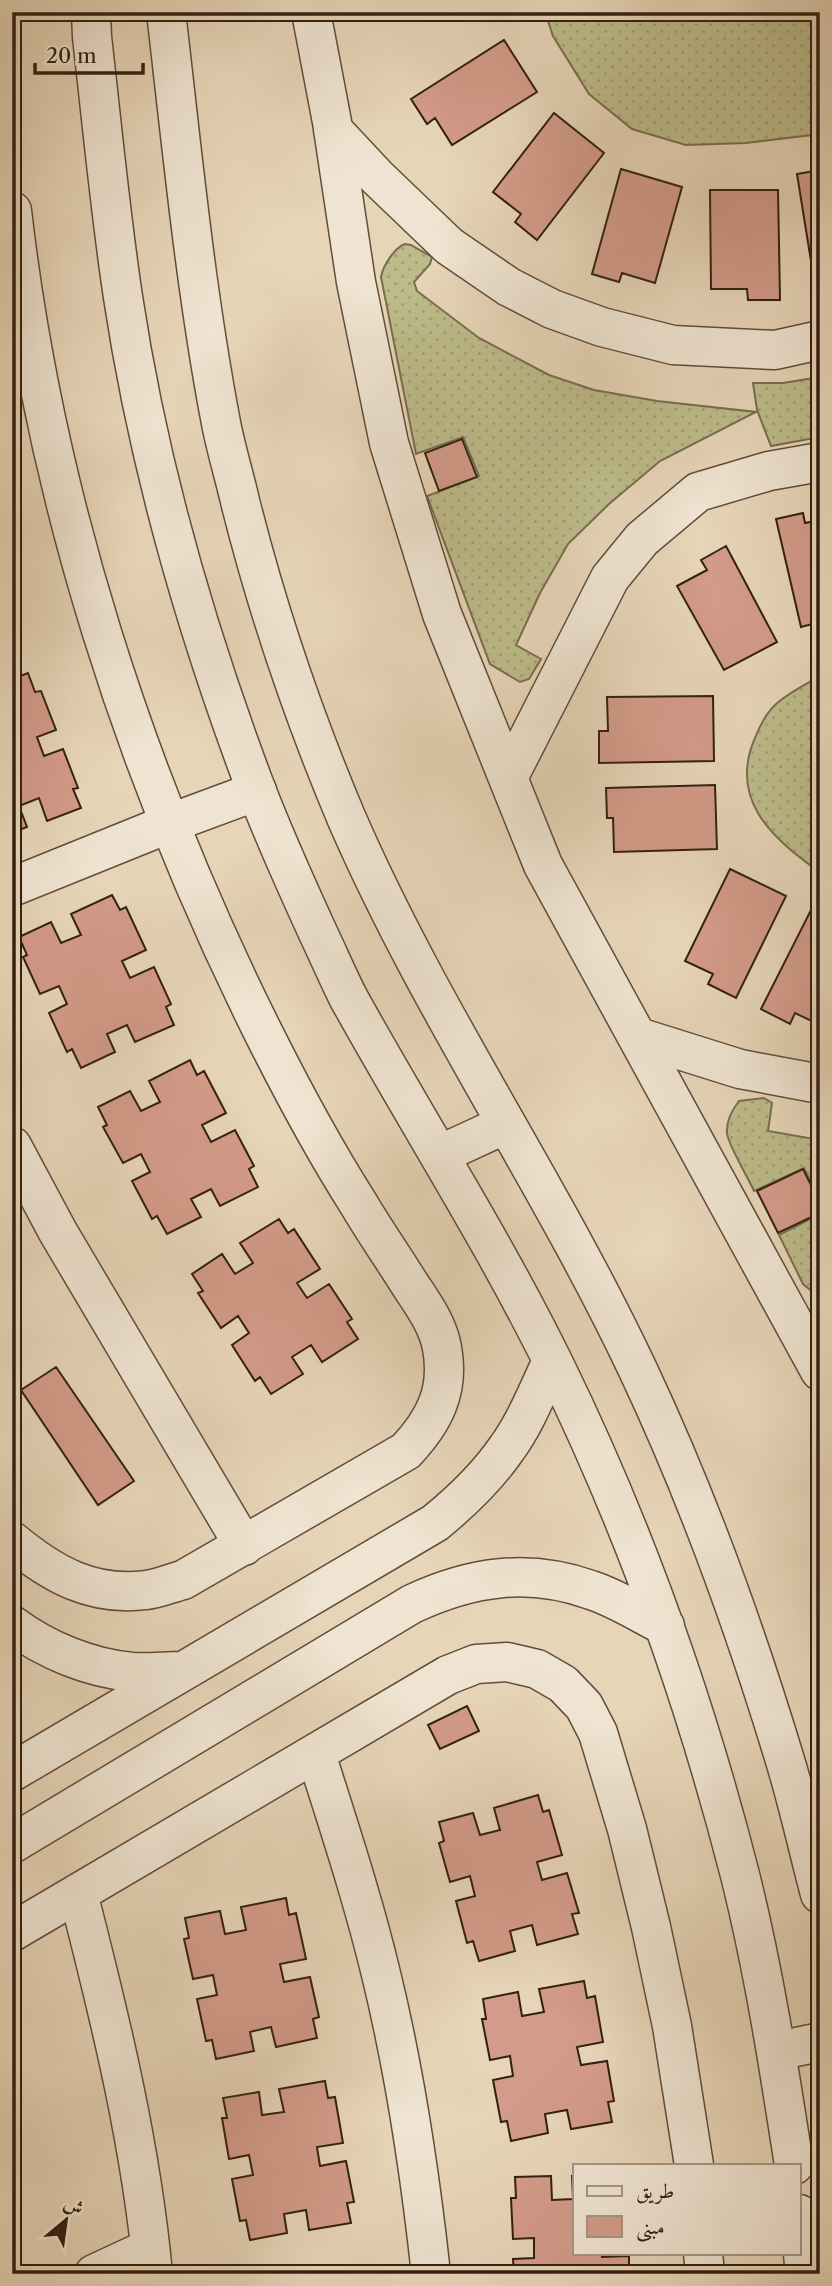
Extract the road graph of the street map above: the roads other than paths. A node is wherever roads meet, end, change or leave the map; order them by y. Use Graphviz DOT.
graph roads {
  1 [pos="91,12"];
  2 [pos="166,12"];
  3 [pos="311,12"];
  4 [pos="333,130"];
  5 [pos="12,211"];
  6 [pos="820,340"];
  7 [pos="820,462"];
  8 [pos="508,778"];
  9 [pos="257,791"];
  10 [pos="168,824"];
  11 [pos="12,887"];
  12 [pos="638,1037"];
  13 [pos="820,1084"];
  14 [pos="506,1124"];
  15 [pos="12,1146"];
  16 [pos="439,1155"];
  17 [pos="552,1361"];
  18 [pos="820,1371"];
  19 [pos="12,1541"];
  20 [pos="244,1546"];
  21 [pos="12,1625"];
  22 [pos="665,1626"];
  23 [pos="183,1671"];
  24 [pos="316,1754"];
  25 [pos="12,1772"];
  26 [pos="12,1844"];
  27 [pos="78,1893"];
  28 [pos="820,1894"];
  29 [pos="12,1932"];
  30 [pos="820,2042"];
  31 [pos="777,2051"];
  32 [pos="694,2164"];
  33 [pos="793,2164"];
  34 [pos="800,2224"];
  35 [pos="703,2254"];
  36 [pos="151,2261"];
  37 [pos="94,2274"];
  38 [pos="430,2274"];
  39 [pos="705,2274"];
  40 [pos="805,2274"];
  1 -- 9 [label="street"];
  2 -- 14 [label="street"];
  3 -- 4 [label="street"];
  4 -- 6 [label="street"];
  4 -- 8 [label="street"];
  5 -- 10 [label="street"];
  7 -- 8 [label="street"];
  8 -- 12 [label="street"];
  9 -- 10 [label="street"];
  9 -- 16 [label="street"];
  10 -- 11 [label="street"];
  10 -- 20 [label="street"];
  12 -- 13 [label="street"];
  12 -- 18 [label="street"];
  14 -- 16 [label="street"];
  14 -- 28 [label="street"];
  15 -- 20 [label="street"];
  16 -- 17 [label="street"];
  17 -- 22 [label="street"];
  17 -- 23 [label="street"];
  19 -- 20 [label="street"];
  21 -- 23 [label="street"];
  22 -- 26 [label="street"];
  22 -- 31 [label="street"];
  23 -- 25 [label="street"];
  24 -- 27 [label="street"];
  24 -- 32 [label="street"];
  24 -- 38 [label="street"];
  27 -- 29 [label="street"];
  27 -- 36 [label="street"];
  30 -- 31 [label="street"];
  31 -- 33 [label="street"];
  34 -- 40 [label="street"];
  35 -- 39 [label="street"];
  36 -- 37 [label="street"];
}
